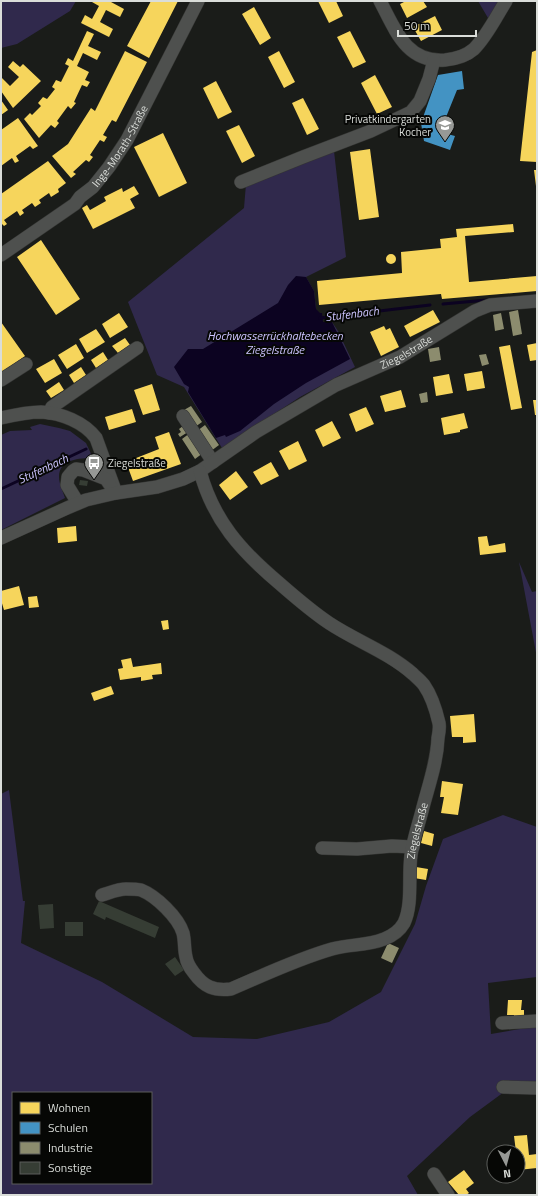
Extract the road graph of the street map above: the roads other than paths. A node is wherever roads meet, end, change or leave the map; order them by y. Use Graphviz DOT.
graph roads {
  1 [pos="198,1"];
  2 [pos="380,1"];
  3 [pos="506,1"];
  4 [pos="434,60"];
  5 [pos="241,182"];
  6 [pos="1,255"];
  7 [pos="537,301"];
  8 [pos="137,348"];
  9 [pos="26,364"];
  10 [pos="1,380"];
  11 [pos="48,413"];
  12 [pos="183,416"];
  13 [pos="1,418"];
  14 [pos="213,462"];
  15 [pos="200,471"];
  16 [pos="116,493"];
  17 [pos="78,503"];
  18 [pos="1,538"];
  19 [pos="413,847"];
  20 [pos="322,848"];
  21 [pos="102,895"];
  22 [pos="537,1021"];
  23 [pos="502,1023"];
  24 [pos="503,1087"];
  25 [pos="537,1088"];
  26 [pos="434,1174"];
  27 [pos="448,1195"];
  1 -- 6 [label="street, Inge-Morath-Straße"];
  2 -- 4 [label="street"];
  3 -- 4 [label="street"];
  4 -- 5 [label="street"];
  7 -- 14 [label="street, Ziegelstraße"];
  8 -- 11 [label="street"];
  9 -- 10 [label="street"];
  11 -- 13 [label="street"];
  11 -- 16 [label="street"];
  12 -- 14 [label="street"];
  14 -- 15 [label="street, Ziegelstraße"];
  15 -- 16 [label="street, Ziegelstraße"];
  15 -- 19 [label="street, Ziegelstraße"];
  16 -- 17 [label="street, Ziegelstraße"];
  16 -- 17 [label="street"];
  17 -- 18 [label="street, Ziegelstraße"];
  19 -- 20 [label="street"];
  19 -- 21 [label="street, Ziegelstraße"];
  22 -- 23 [label="street"];
  24 -- 25 [label="street"];
  26 -- 27 [label="street"];
}
